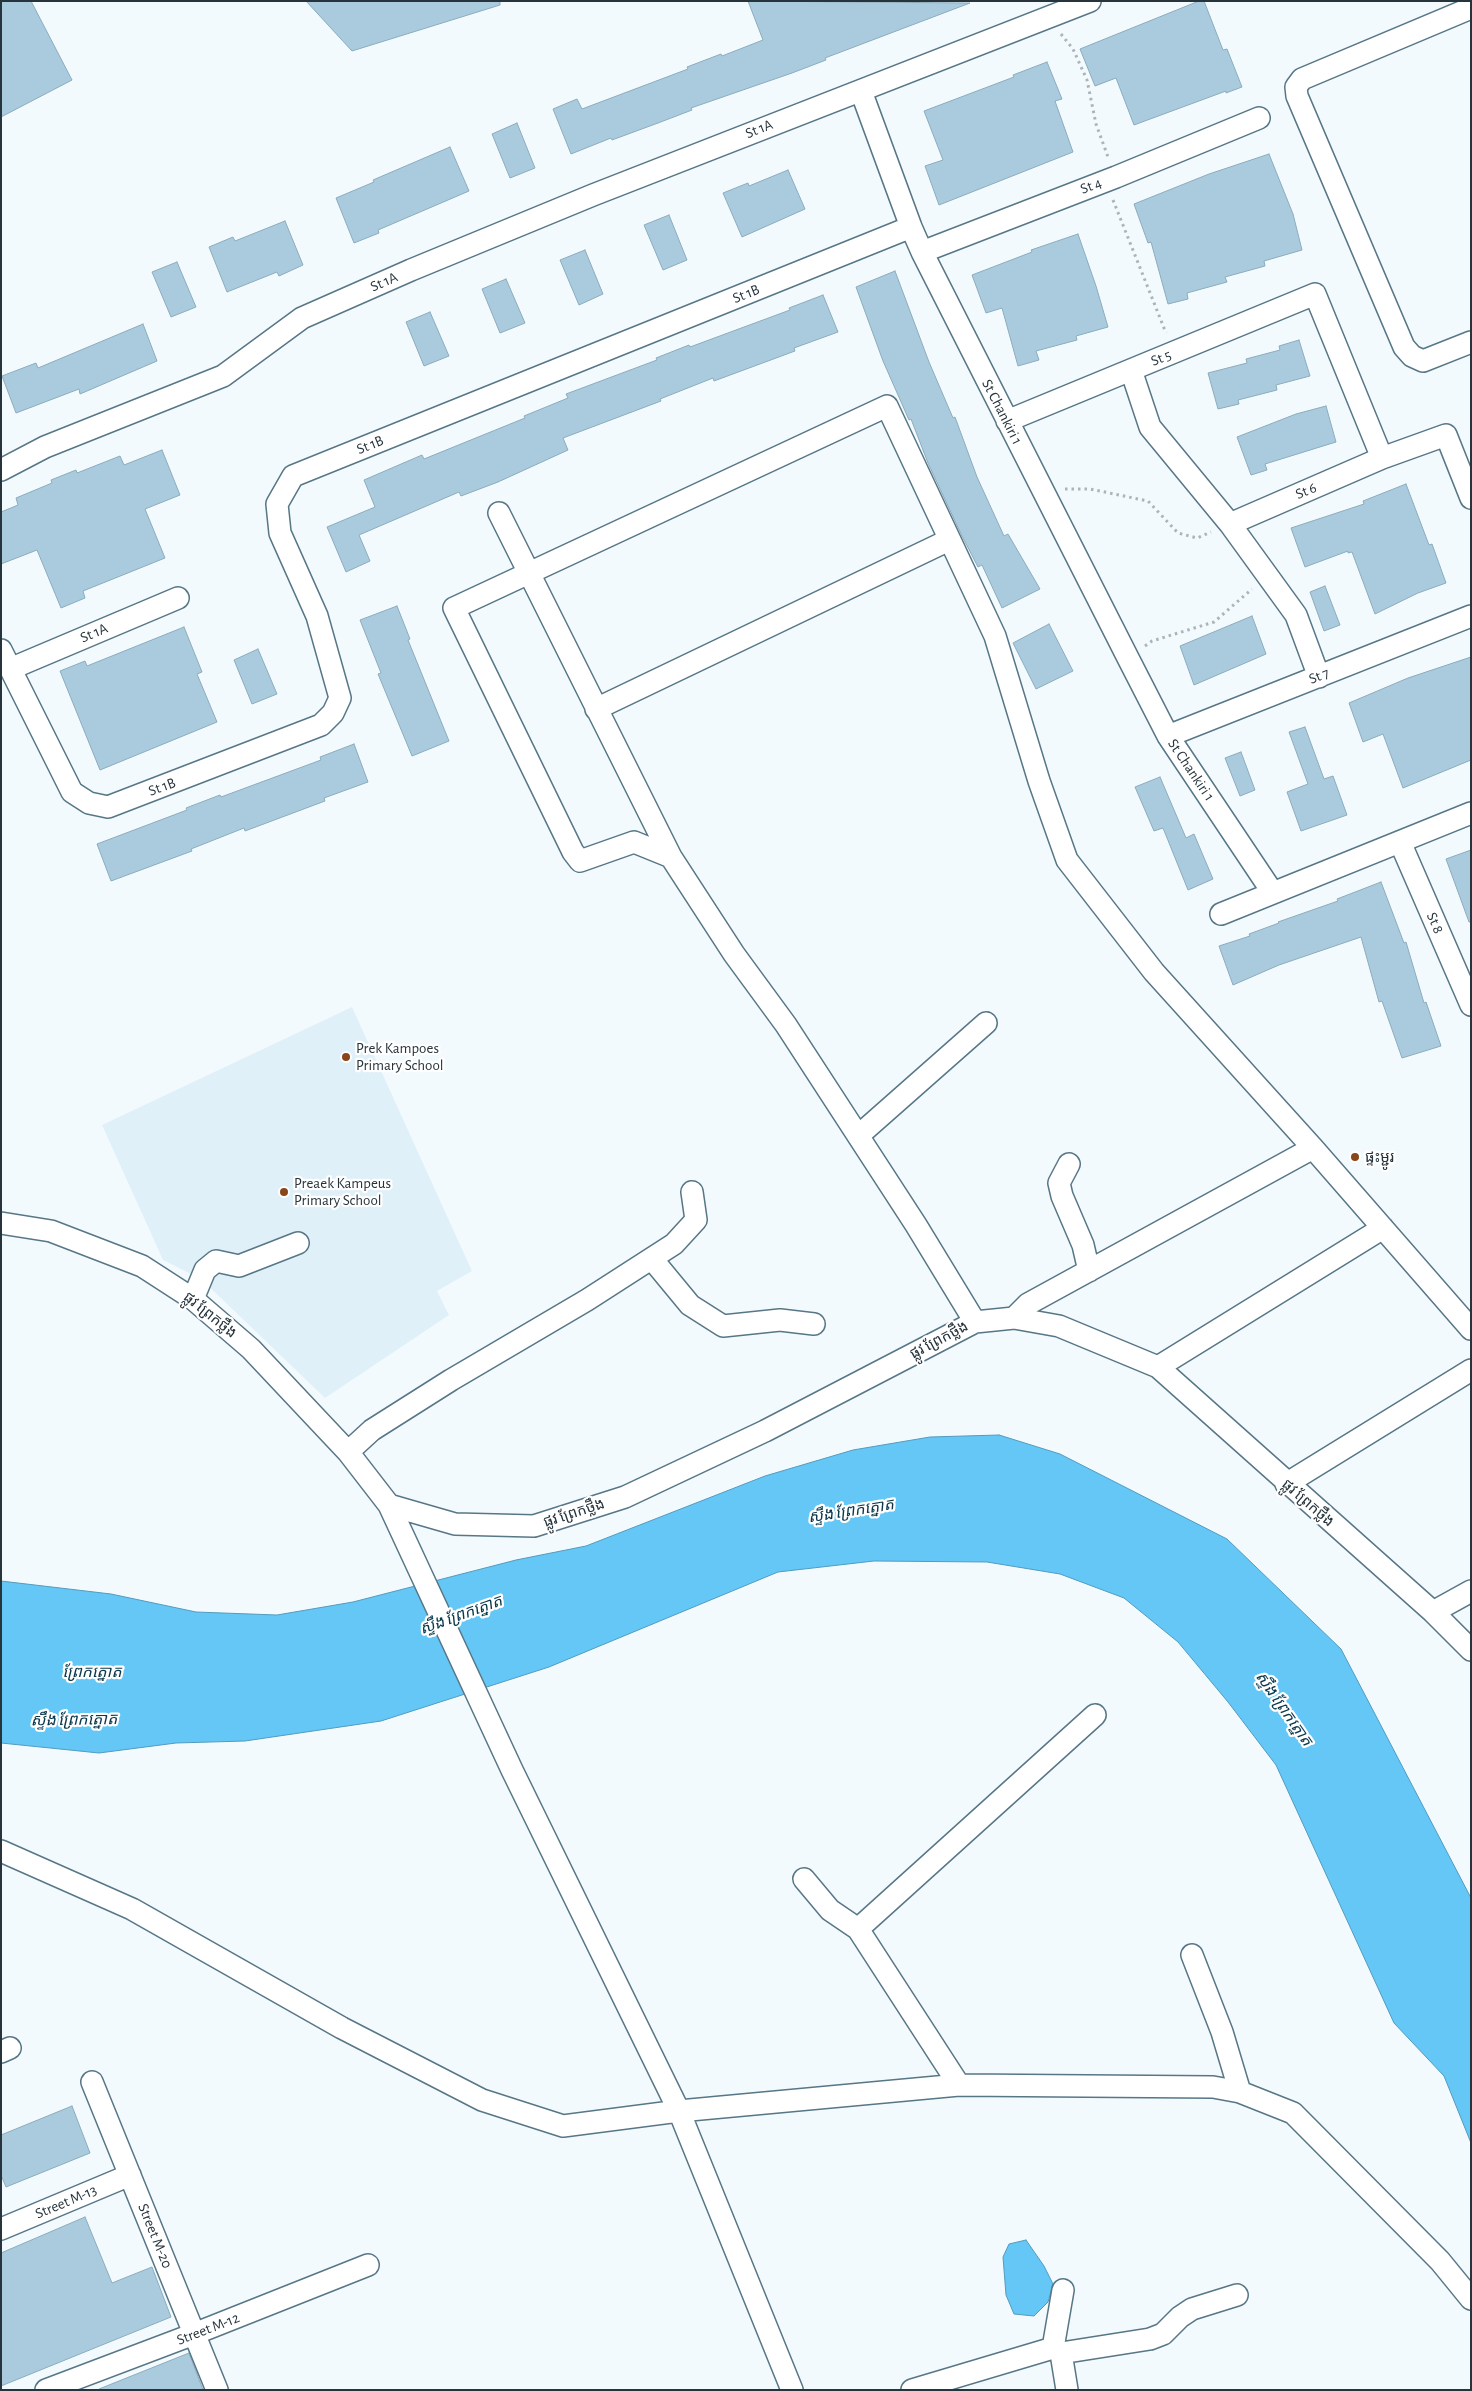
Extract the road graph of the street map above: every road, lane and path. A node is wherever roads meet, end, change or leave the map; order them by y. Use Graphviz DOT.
graph roads {
  1 [pos="1090,1"];
  2 [pos="1471,8"];
  3 [pos="1052,10"];
  4 [pos="861,91"];
  5 [pos="1258,118"];
  6 [pos="1110,179"];
  7 [pos="911,227"];
  8 [pos="922,252"];
  9 [pos="1471,342"];
  10 [pos="1174,352"];
  11 [pos="1131,370"];
  12 [pos="1007,421"];
  13 [pos="1382,458"];
  14 [pos="1,470"];
  15 [pos="1042,490"];
  16 [pos="1471,498"];
  17 [pos="499,513"];
  18 [pos="1230,524"];
  19 [pos="949,540"];
  20 [pos="530,572"];
  21 [pos="1267,575"];
  22 [pos="178,598"];
  23 [pos="1471,616"];
  24 [pos="1128,658"];
  25 [pos="6,659"];
  26 [pos="1319,676"];
  27 [pos="596,709"];
  28 [pos="1168,736"];
  29 [pos="108,807"];
  30 [pos="1471,813"];
  31 [pos="1400,842"];
  32 [pos="671,857"];
  33 [pos="1273,893"];
  34 [pos="1221,914"];
  35 [pos="1469,994"];
  36 [pos="986,1023"];
  37 [pos="858,1136"];
  38 [pos="1313,1148"];
  39 [pos="1069,1164"];
  40 [pos="692,1192"];
  41 [pos="1,1223"];
  42 [pos="1383,1228"];
  43 [pos="298,1243"];
  44 [pos="652,1258"];
  45 [pos="1089,1271"];
  46 [pos="192,1299"];
  47 [pos="1014,1318"];
  48 [pos="975,1322"];
  49 [pos="814,1324"];
  50 [pos="1471,1328"];
  51 [pos="1158,1368"];
  52 [pos="1471,1370"];
  53 [pos="348,1452"];
  54 [pos="1286,1484"];
  55 [pos="389,1505"];
  56 [pos="1471,1591"];
  57 [pos="1433,1612"];
  58 [pos="1471,1650"];
  59 [pos="1095,1715"];
  60 [pos="1,1852"];
  61 [pos="804,1879"];
  62 [pos="858,1929"];
  63 [pos="1192,1955"];
  64 [pos="92,2082"];
  65 [pos="959,2085"];
  66 [pos="1240,2092"];
  67 [pos="679,2111"];
  68 [pos="130,2175"];
  69 [pos="1,2229"];
  70 [pos="368,2265"];
  71 [pos="1063,2290"];
  72 [pos="1237,2295"];
  73 [pos="1471,2299"];
  74 [pos="194,2334"];
  75 [pos="1057,2350"];
  76 [pos="46,2390"];
  77 [pos="217,2390"];
  78 [pos="792,2390"];
  79 [pos="912,2390"];
  80 [pos="1067,2390"];
  1 -- 3 [label="street"];
  2 -- 9 [label="street"];
  3 -- 4 [label="street"];
  3 -- 6 [label="path"];
  4 -- 7 [label="street, St Chankiri 1"];
  4 -- 14 [label="street, St 1A"];
  5 -- 6 [label="street, St 4"];
  6 -- 8 [label="street, St 4"];
  6 -- 10 [label="path"];
  7 -- 8 [label="street, St Chankiri 1"];
  7 -- 29 [label="street, St 1B"];
  8 -- 12 [label="street, St Chankiri 1"];
  10 -- 11 [label="street, St 5"];
  10 -- 13 [label="street, St 5"];
  11 -- 12 [label="street, St 5"];
  11 -- 18 [label="street"];
  12 -- 15 [label="street, St Chankiri 1"];
  13 -- 16 [label="street"];
  13 -- 18 [label="street, St 6"];
  15 -- 18 [label="path"];
  15 -- 24 [label="street, St Chankiri 1"];
  17 -- 20 [label="street"];
  18 -- 21 [label="street"];
  19 -- 20 [label="street"];
  19 -- 27 [label="street"];
  19 -- 38 [label="street"];
  20 -- 27 [label="street"];
  20 -- 32 [label="street"];
  21 -- 24 [label="path"];
  21 -- 26 [label="street"];
  22 -- 25 [label="street, St 1A"];
  23 -- 26 [label="street, St 7"];
  24 -- 28 [label="street, St Chankiri 1"];
  25 -- 29 [label="street, St 1A"];
  26 -- 28 [label="street, St 7"];
  27 -- 32 [label="street"];
  28 -- 33 [label="street, St Chankiri 1"];
  30 -- 31 [label="street"];
  31 -- 33 [label="street"];
  31 -- 35 [label="street, St 8"];
  32 -- 37 [label="street"];
  33 -- 34 [label="street"];
  36 -- 37 [label="street"];
  37 -- 48 [label="street"];
  38 -- 42 [label="street"];
  38 -- 45 [label="street"];
  39 -- 45 [label="street"];
  40 -- 44 [label="street"];
  41 -- 46 [label="street, ផ្លូវ ព្រែកថ្លឹង"];
  42 -- 50 [label="street"];
  42 -- 51 [label="street"];
  43 -- 46 [label="street"];
  44 -- 49 [label="street"];
  44 -- 53 [label="street"];
  45 -- 47 [label="street"];
  46 -- 53 [label="street, ផ្លូវ ព្រែកថ្លឹង"];
  47 -- 48 [label="street, ផ្លូវ ព្រែកថ្លឹង"];
  47 -- 51 [label="street, ផ្លូវ ព្រែកថ្លឹង"];
  48 -- 55 [label="street, ផ្លូវ ព្រែកថ្លឹង"];
  51 -- 54 [label="street, ផ្លូវ ព្រែកថ្លឹង"];
  52 -- 54 [label="street"];
  53 -- 55 [label="street, ផ្លូវ ព្រែកថ្លឹង"];
  54 -- 57 [label="street, ផ្លូវ ព្រែកថ្លឹង"];
  55 -- 67 [label="street, ផ្លូវ ព្រែកថ្លឹង"];
  56 -- 57 [label="street"];
  57 -- 58 [label="street, ផ្លូវ ព្រែកថ្លឹង"];
  59 -- 62 [label="street"];
  60 -- 67 [label="street"];
  61 -- 62 [label="street"];
  62 -- 65 [label="street"];
  63 -- 66 [label="street"];
  64 -- 68 [label="street, Street M-20"];
  65 -- 66 [label="street"];
  65 -- 67 [label="street"];
  66 -- 73 [label="street"];
  67 -- 78 [label="street, ផ្លូវ ព្រែកថ្លឹង"];
  68 -- 69 [label="street, Street M-13"];
  68 -- 74 [label="street, Street M-20"];
  70 -- 74 [label="street, Street M-12"];
  71 -- 75 [label="street"];
  72 -- 75 [label="street"];
  74 -- 76 [label="street, Street M-12"];
  74 -- 77 [label="street, Street M-20"];
  75 -- 79 [label="street"];
  75 -- 80 [label="street"];
}
